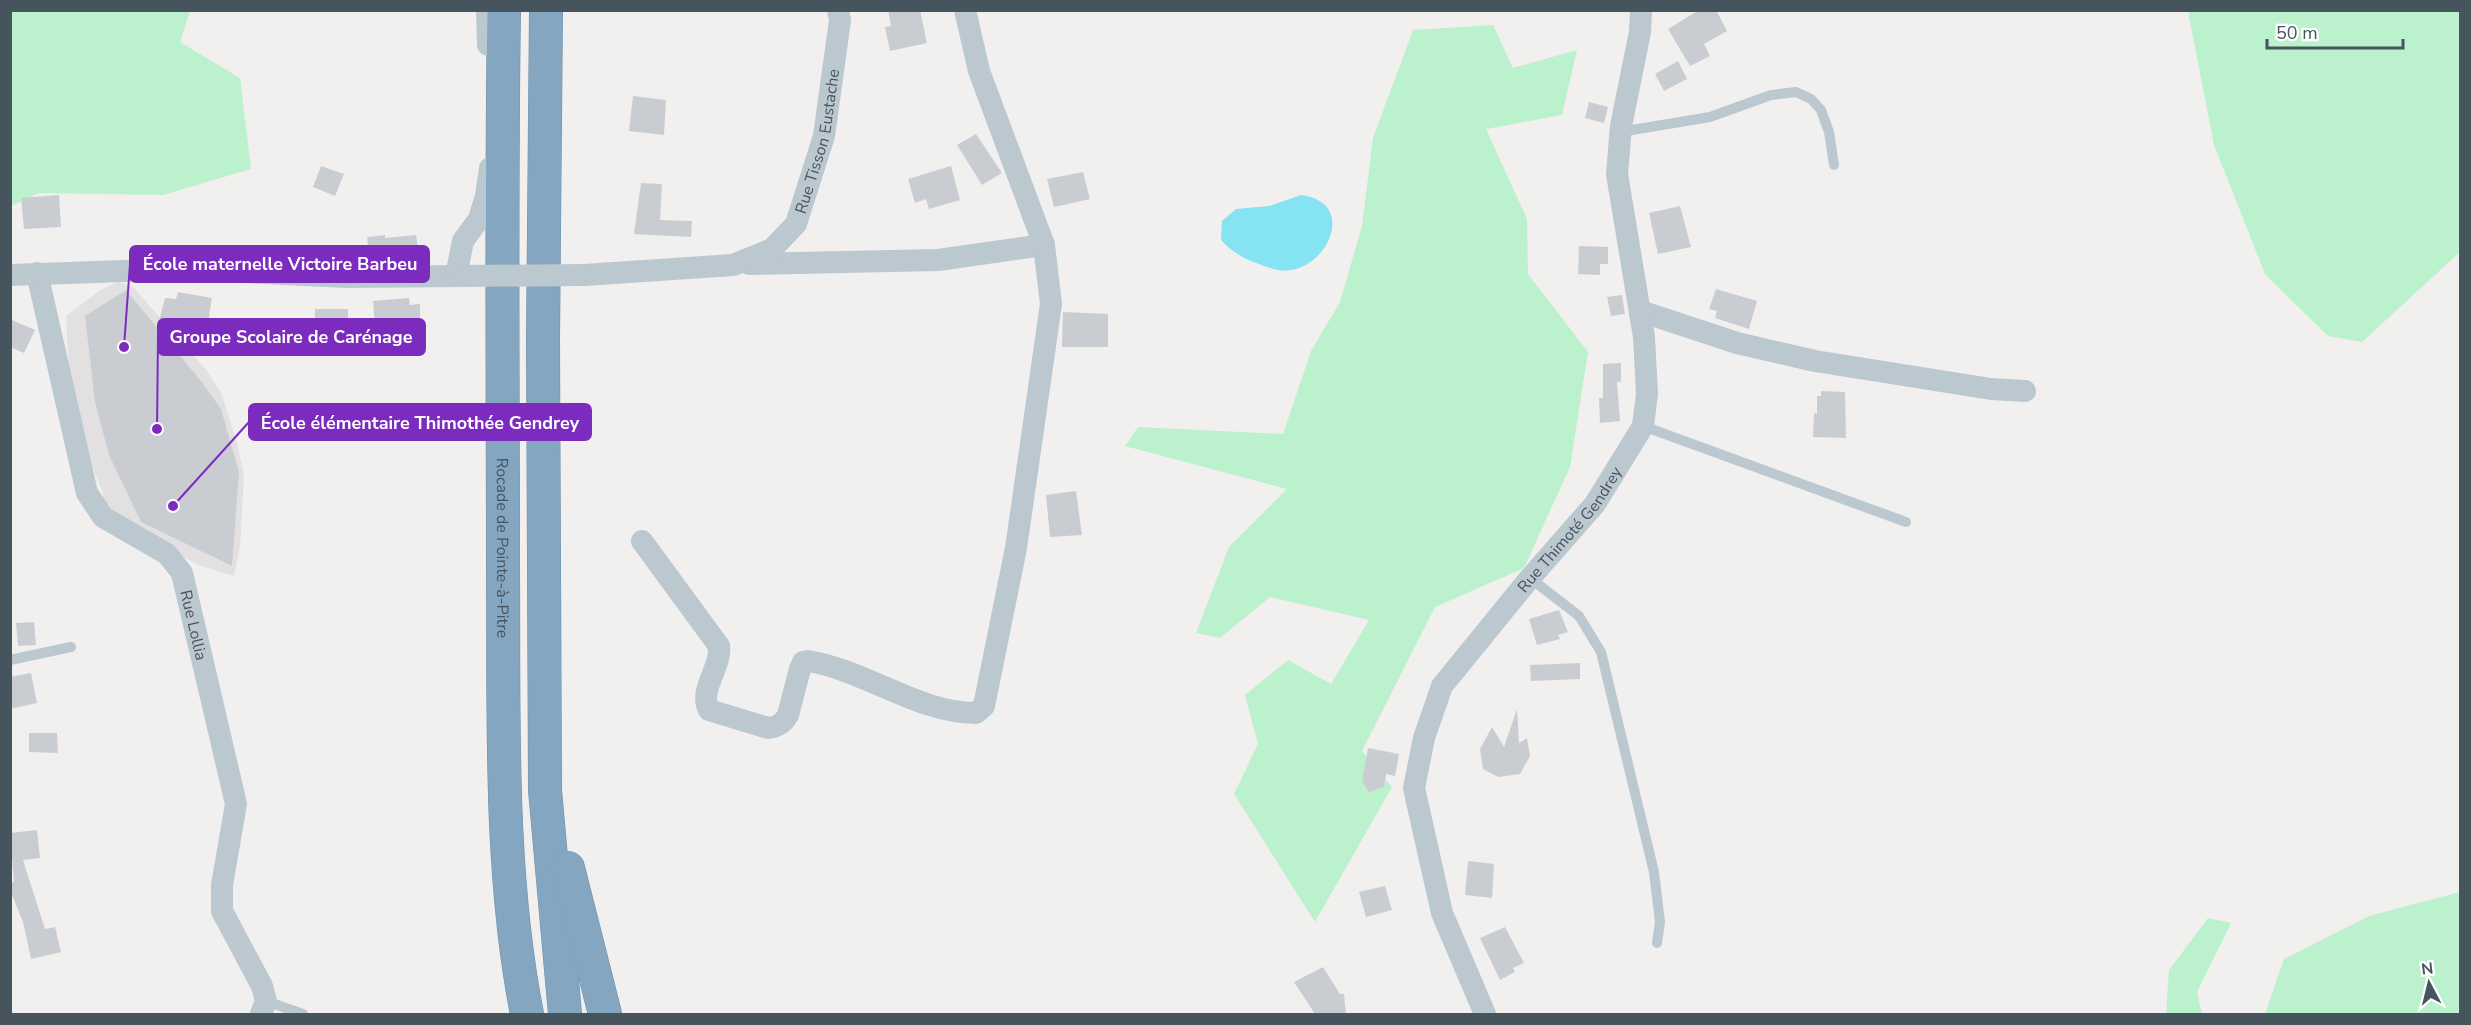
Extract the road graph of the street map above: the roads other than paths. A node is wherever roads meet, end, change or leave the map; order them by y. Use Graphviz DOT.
graph roads {
  1 [pos="487,10"];
  2 [pos="504,10"];
  3 [pos="546,10"];
  4 [pos="838,10"];
  5 [pos="965,10"];
  6 [pos="1641,10"];
  7 [pos="1620,132"];
  8 [pos="1834,165"];
  9 [pos="1044,245"];
  10 [pos="733,265"];
  11 [pos="37,273"];
  12 [pos="10,275"];
  13 [pos="460,276"];
  14 [pos="1640,311"];
  15 [pos="2025,391"];
  16 [pos="1642,426"];
  17 [pos="1906,522"];
  18 [pos="642,541"];
  19 [pos="1530,578"];
  20 [pos="71,647"];
  21 [pos="545,652"];
  22 [pos="10,660"];
  23 [pos="512,891"];
  24 [pos="1657,943"];
  25 [pos="264,1007"];
  26 [pos="303,1014"];
  27 [pos="507,1014"];
  28 [pos="527,1014"];
  29 [pos="566,1014"];
  30 [pos="605,1014"];
  31 [pos="1485,1014"];
  1 -- 13 [label="street"];
  2 -- 23 [label="highway, Rocade de Pointe-à-Pitre"];
  3 -- 21 [label="highway"];
  4 -- 10 [label="street, Rue Tisson Eustache"];
  5 -- 9 [label="street"];
  6 -- 7 [label="street, Rue Thimoté Gendrey"];
  7 -- 8 [label="lane"];
  7 -- 14 [label="street, Rue Thimoté Gendrey"];
  9 -- 10 [label="street"];
  9 -- 18 [label="street"];
  10 -- 13 [label="street, Rue Tisson Eustache, bridge"];
  11 -- 12 [label="street, Rue Tisson Eustache"];
  11 -- 13 [label="street, Rue Tisson Eustache"];
  11 -- 25 [label="street, Rue Lollia"];
  14 -- 15 [label="street"];
  14 -- 16 [label="street, Rue Thimoté Gendrey"];
  16 -- 17 [label="lane"];
  16 -- 19 [label="street, Rue Thimoté Gendrey"];
  19 -- 24 [label="lane"];
  19 -- 31 [label="street, Rue Thimoté Gendrey"];
  20 -- 22 [label="lane"];
  21 -- 29 [label="highway"];
  21 -- 30 [label="highway"];
  23 -- 27 [label="highway"];
  23 -- 28 [label="highway, Rocade de Pointe-à-Pitre"];
  25 -- 26 [label="lane"];
}
